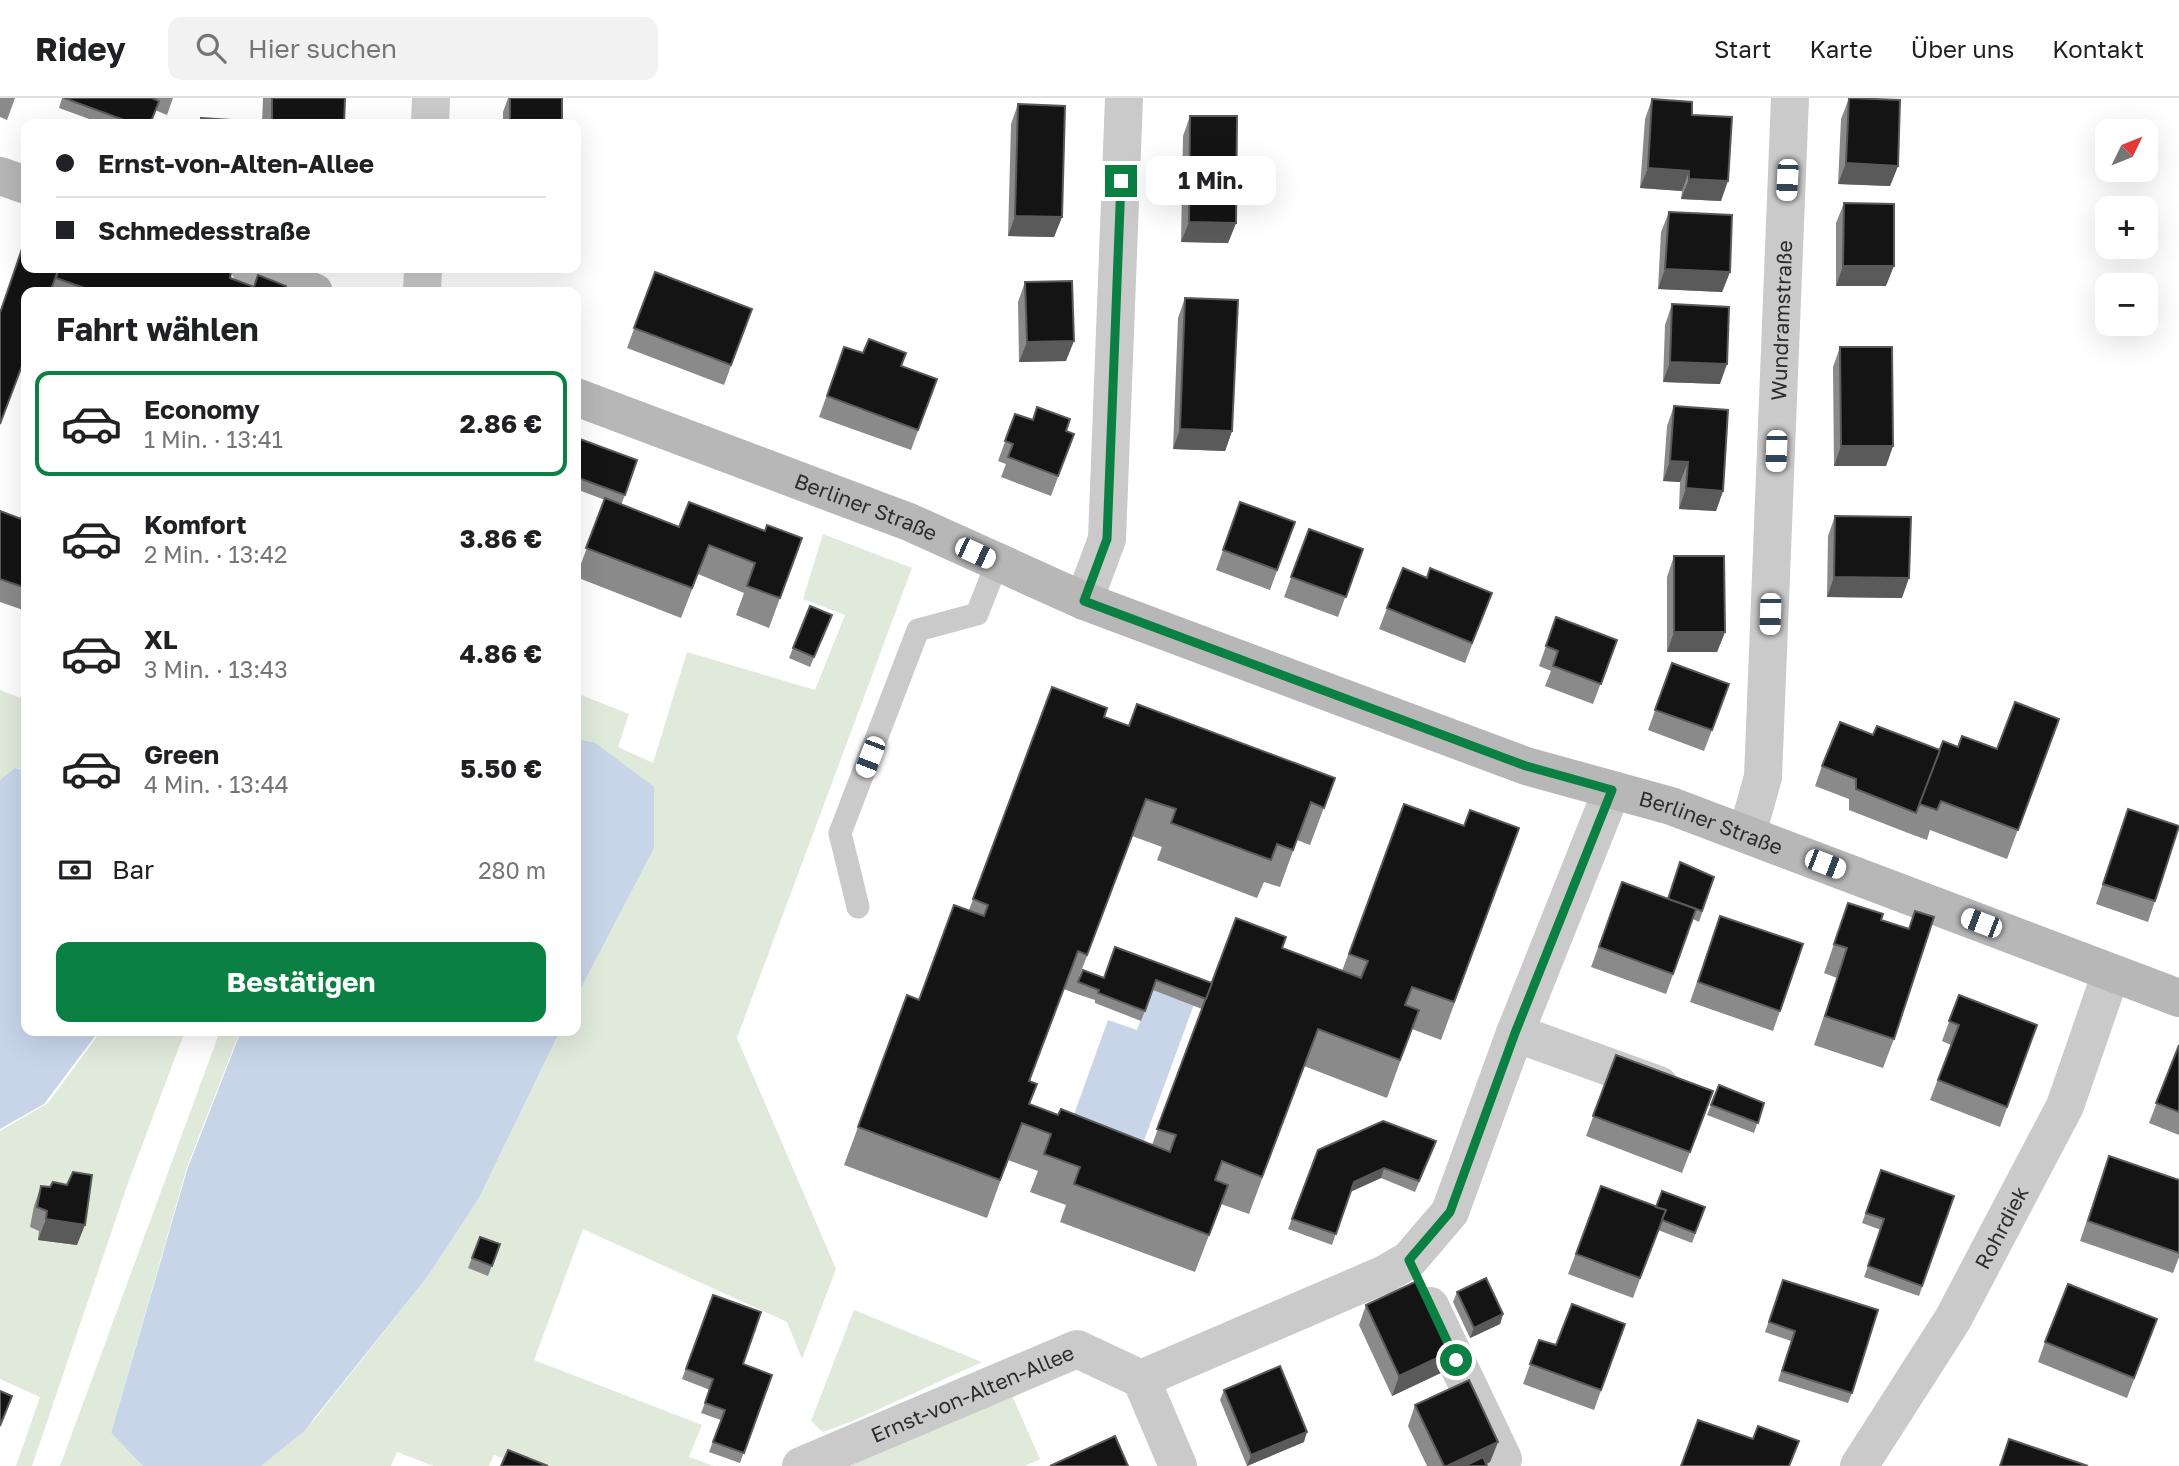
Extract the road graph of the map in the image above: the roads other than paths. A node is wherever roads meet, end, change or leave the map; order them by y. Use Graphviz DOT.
graph roads {
  1 [pos="431,98"];
  2 [pos="1124,98"];
  3 [pos="1790,98"];
  4 [pos="430,119"];
  5 [pos="0,176"];
  6 [pos="21,183"];
  7 [pos="263,273"];
  8 [pos="301,287"];
  9 [pos="581,399"];
  10 [pos="997,563"];
  11 [pos="1084,601"];
  12 [pos="1612,790"];
  13 [pos="1747,834"];
  14 [pos="858,907"];
  15 [pos="2111,972"];
  16 [pos="2179,998"];
  17 [pos="1515,1033"];
  18 [pos="1694,1098"];
  19 [pos="1409,1260"];
  20 [pos="1141,1379"];
  21 [pos="1503,1459"];
  22 [pos="801,1466"];
  23 [pos="1178,1466"];
  24 [pos="1859,1466"];
  1 -- 4 [label="street"];
  2 -- 11 [label="street"];
  3 -- 13 [label="street, Wundramstraße"];
  5 -- 6 [label="street"];
  7 -- 8 [label="street"];
  9 -- 10 [label="street, Berliner Straße"];
  10 -- 11 [label="street, Berliner Straße"];
  10 -- 14 [label="lane"];
  11 -- 12 [label="street, Berliner Straße"];
  12 -- 13 [label="street, Berliner Straße"];
  12 -- 17 [label="street"];
  13 -- 15 [label="street, Berliner Straße"];
  15 -- 16 [label="street, Berliner Straße"];
  15 -- 24 [label="street, Rohrdiek"];
  17 -- 18 [label="street"];
  17 -- 19 [label="street"];
  19 -- 20 [label="street"];
  19 -- 21 [label="street"];
  20 -- 22 [label="street, Ernst-von-Alten-Allee"];
  20 -- 23 [label="street"];
}
